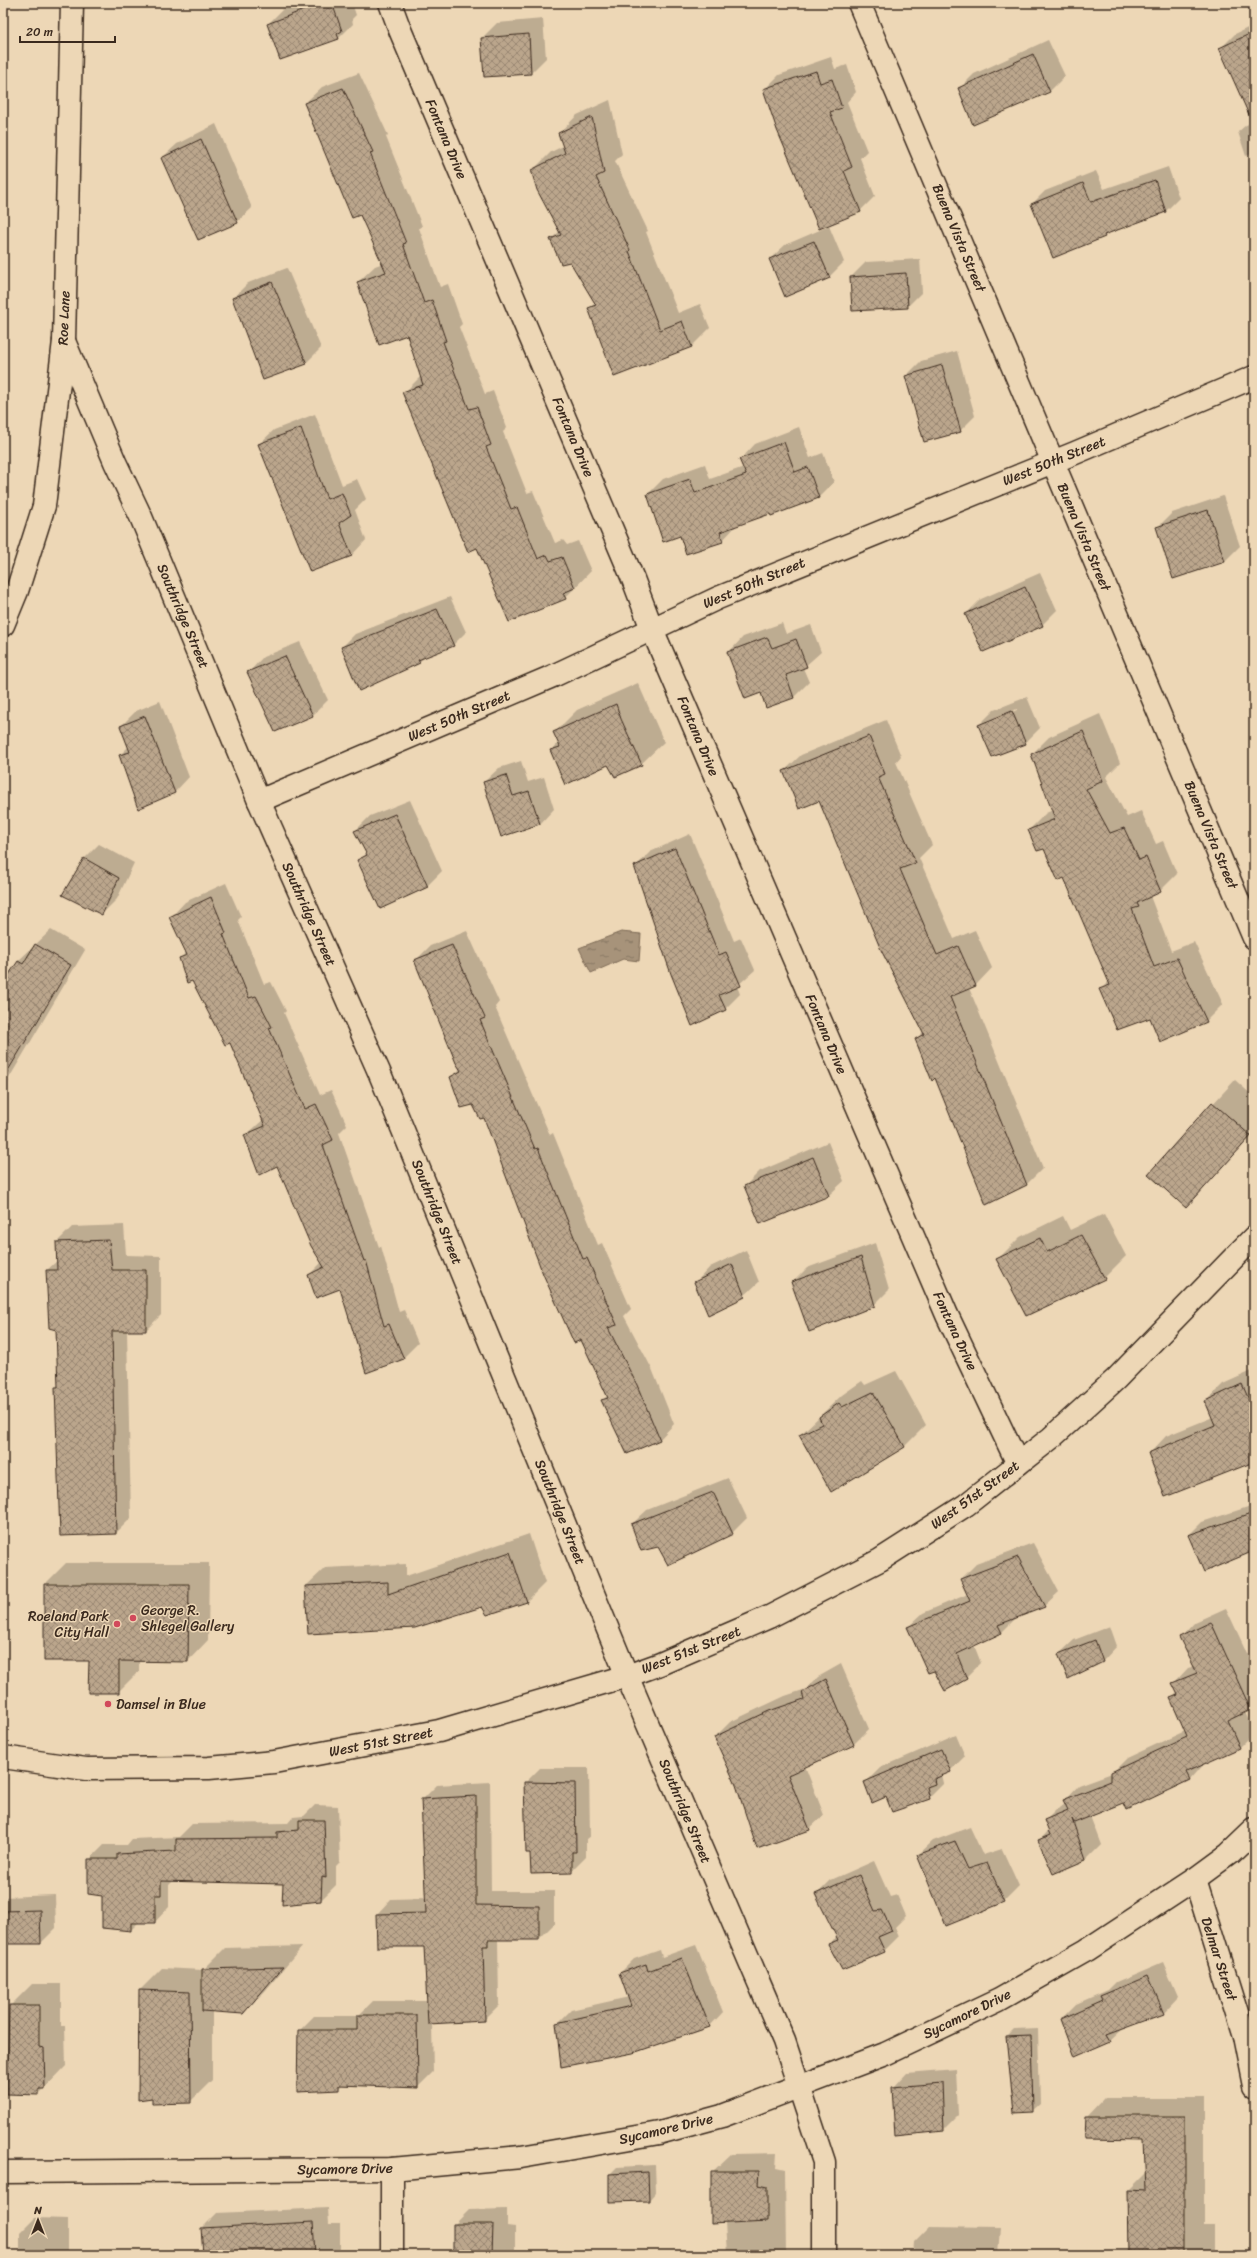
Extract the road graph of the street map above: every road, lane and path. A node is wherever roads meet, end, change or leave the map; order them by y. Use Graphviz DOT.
graph roads {
  1 [pos="72,3"];
  2 [pos="390,3"];
  3 [pos="859,3"];
  4 [pos="64,341"];
  5 [pos="1254,377"];
  6 [pos="1052,461"];
  7 [pos="3,625"];
  8 [pos="652,629"];
  9 [pos="259,801"];
  10 [pos="1254,938"];
  11 [pos="1254,1237"];
  12 [pos="1018,1464"];
  13 [pos="627,1676"];
  14 [pos="3,1757"];
  15 [pos="1254,1830"];
  16 [pos="1195,1879"];
  17 [pos="1254,2086"];
  18 [pos="801,2087"];
  19 [pos="392,2169"];
  20 [pos="3,2172"];
  21 [pos="392,2255"];
  22 [pos="824,2255"];
  1 -- 4 [label="street, Roe Lane"];
  2 -- 8 [label="street, Fontana Drive"];
  3 -- 6 [label="street, Buena Vista Street"];
  4 -- 7 [label="street, Roe Lane"];
  4 -- 9 [label="street, Southridge Street"];
  5 -- 6 [label="street, West 50th Street"];
  6 -- 8 [label="street, West 50th Street"];
  6 -- 10 [label="street, Buena Vista Street"];
  8 -- 9 [label="street, West 50th Street"];
  8 -- 12 [label="street, Fontana Drive"];
  9 -- 13 [label="street, Southridge Street"];
  11 -- 12 [label="street, West 51st Street"];
  12 -- 13 [label="street, West 51st Street"];
  13 -- 14 [label="street, West 51st Street"];
  13 -- 18 [label="street, Southridge Street"];
  15 -- 16 [label="street, Sycamore Drive"];
  16 -- 17 [label="street, Delmar Street"];
  16 -- 18 [label="street, Sycamore Drive"];
  18 -- 19 [label="street, Sycamore Drive"];
  18 -- 22 [label="street, Southridge Street"];
  19 -- 20 [label="street, Sycamore Drive"];
  19 -- 21 [label="street"];
}
